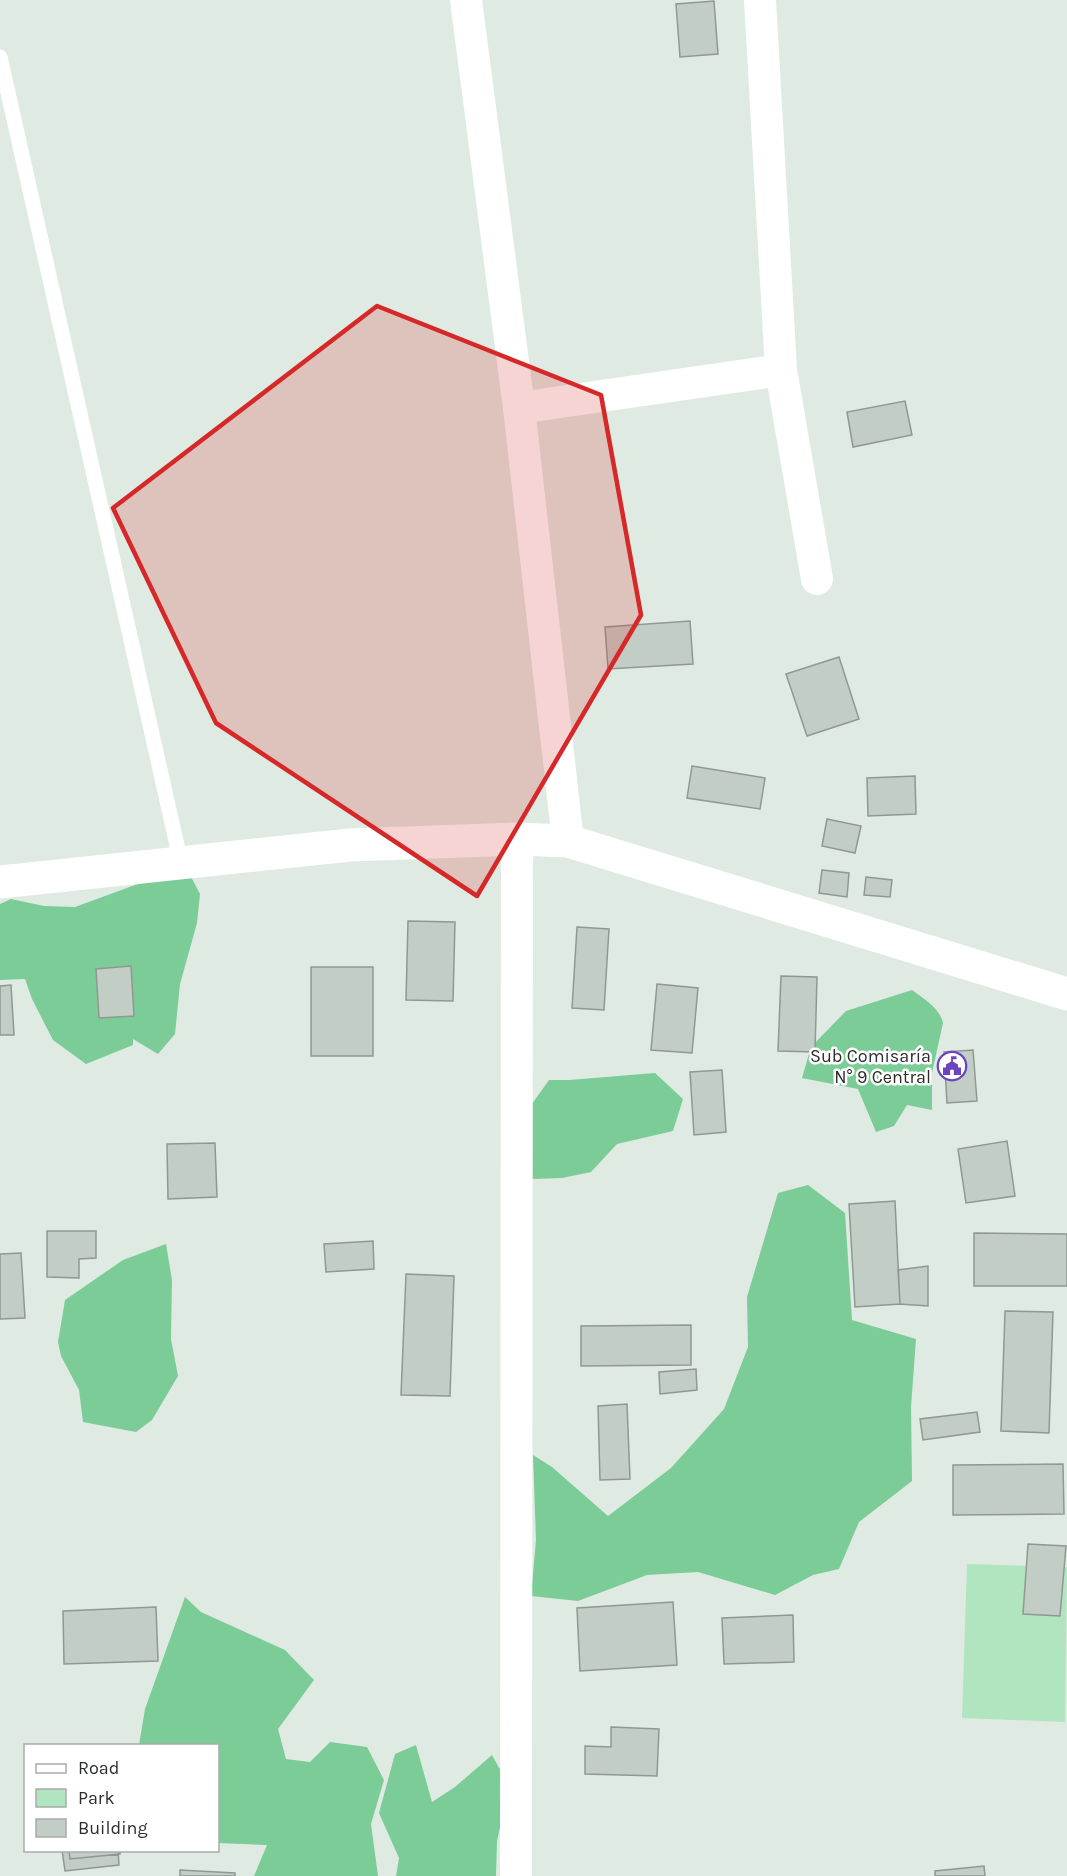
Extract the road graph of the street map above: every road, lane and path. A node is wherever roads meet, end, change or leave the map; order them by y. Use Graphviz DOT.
graph roads {
  1 [pos="466,0"];
  2 [pos="760,0"];
  3 [pos="0,57"];
  4 [pos="781,370"];
  5 [pos="519,408"];
  6 [pos="817,579"];
  7 [pos="517,839"];
  8 [pos="568,841"];
  9 [pos="182,863"];
  10 [pos="0,882"];
  11 [pos="1067,994"];
  12 [pos="516,1876"];
  1 -- 5 [label="street"];
  2 -- 4 [label="street"];
  3 -- 9 [label="lane"];
  4 -- 5 [label="street"];
  4 -- 6 [label="street"];
  5 -- 8 [label="street"];
  7 -- 8 [label="street"];
  7 -- 9 [label="street"];
  7 -- 12 [label="street"];
  8 -- 11 [label="street"];
  9 -- 10 [label="street"];
}
